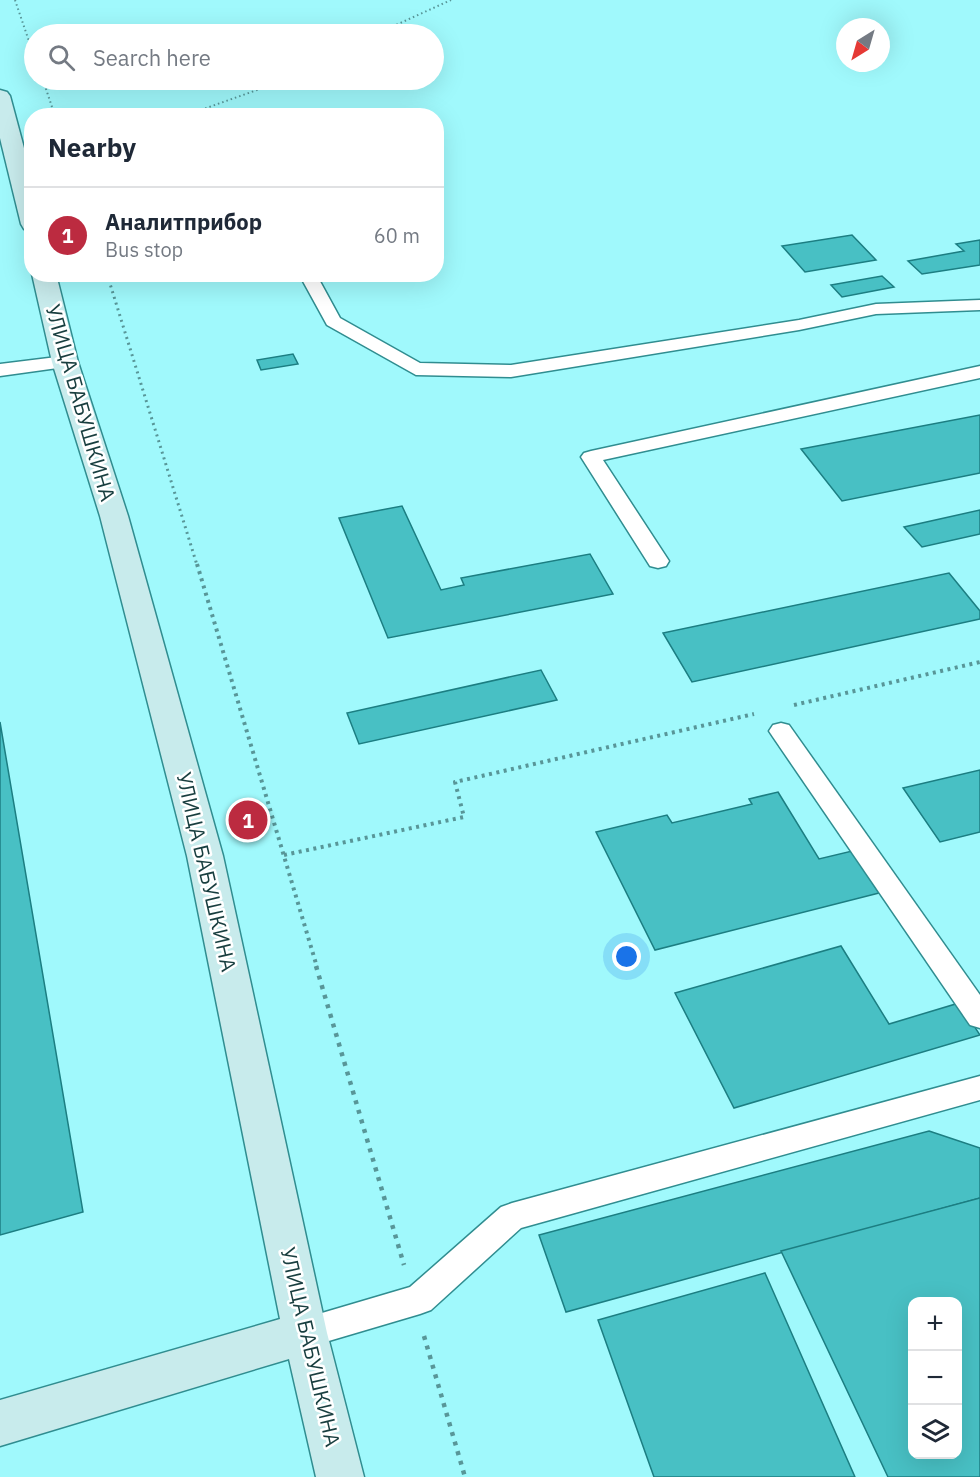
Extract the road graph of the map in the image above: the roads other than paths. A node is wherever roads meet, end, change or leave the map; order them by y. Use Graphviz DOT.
graph roads {
  1 [pos="0,96"];
  2 [pos="24,192"];
  3 [pos="46,282"];
  4 [pos="311,282"];
  5 [pos="980,305"];
  6 [pos="66,362"];
  7 [pos="0,370"];
  8 [pos="980,372"];
  9 [pos="658,561"];
  10 [pos="782,731"];
  11 [pos="980,1017"];
  12 [pos="980,1088"];
  13 [pos="305,1333"];
  14 [pos="0,1423"];
  15 [pos="340,1477"];
  1 -- 2 [label="main road"];
  3 -- 6 [label="main road, УЛИЦА БАБУШКИНА"];
  4 -- 5 [label="lane"];
  6 -- 7 [label="lane"];
  6 -- 13 [label="main road, УЛИЦА БАБУШКИНА"];
  8 -- 9 [label="lane"];
  10 -- 11 [label="lane"];
  12 -- 13 [label="lane"];
  13 -- 14 [label="main road"];
  13 -- 15 [label="main road, УЛИЦА БАБУШКИНА"];
}
